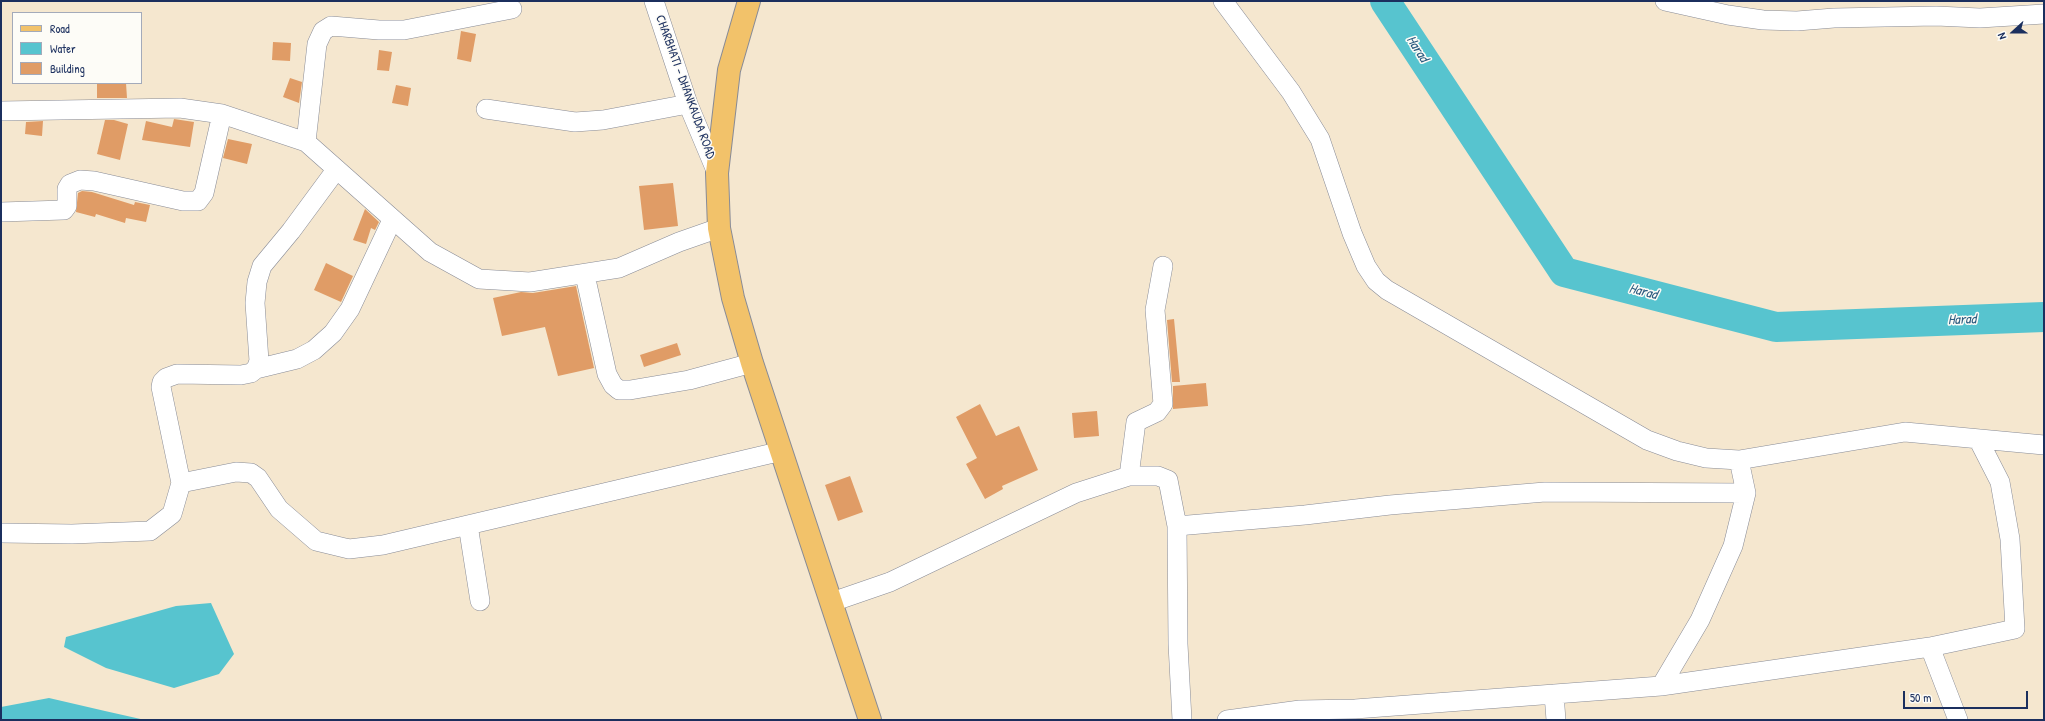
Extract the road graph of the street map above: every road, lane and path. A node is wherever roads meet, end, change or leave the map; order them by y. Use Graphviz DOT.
graph roads {
  1 [pos="654,1"];
  2 [pos="749,1"];
  3 [pos="1223,1"];
  4 [pos="1665,1"];
  5 [pos="512,9"];
  6 [pos="1834,10"];
  7 [pos="2044,14"];
  8 [pos="688,104"];
  9 [pos="486,109"];
  10 [pos="1,111"];
  11 [pos="222,114"];
  12 [pos="306,142"];
  13 [pos="336,170"];
  14 [pos="716,173"];
  15 [pos="1,212"];
  16 [pos="392,220"];
  17 [pos="720,228"];
  18 [pos="1164,266"];
  19 [pos="585,275"];
  20 [pos="256,369"];
  21 [pos="754,370"];
  22 [pos="1978,439"];
  23 [pos="2044,445"];
  24 [pos="782,451"];
  25 [pos="1739,460"];
  26 [pos="1129,476"];
  27 [pos="181,483"];
  28 [pos="1746,493"];
  29 [pos="468,525"];
  30 [pos="1177,526"];
  31 [pos="1,533"];
  32 [pos="480,602"];
  33 [pos="832,602"];
  34 [pos="1930,647"];
  35 [pos="1661,686"];
  36 [pos="1554,694"];
  37 [pos="1355,714"];
  38 [pos="870,720"];
  39 [pos="1182,720"];
  40 [pos="1227,720"];
  41 [pos="1556,720"];
  42 [pos="1958,720"];
  1 -- 8 [label="street, CHARBHATI - DHANKAUDA ROAD"];
  2 -- 14 [label="main road"];
  3 -- 25 [label="street"];
  4 -- 6 [label="street"];
  5 -- 12 [label="street"];
  6 -- 7 [label="street"];
  8 -- 9 [label="street"];
  8 -- 14 [label="street, CHARBHATI - DHANKAUDA ROAD"];
  10 -- 11 [label="street"];
  11 -- 12 [label="street"];
  11 -- 15 [label="street"];
  12 -- 13 [label="street"];
  13 -- 16 [label="street"];
  13 -- 20 [label="street"];
  14 -- 17 [label="main road"];
  16 -- 19 [label="street"];
  16 -- 20 [label="street"];
  17 -- 19 [label="street"];
  17 -- 21 [label="main road"];
  18 -- 26 [label="street"];
  19 -- 21 [label="street"];
  20 -- 27 [label="street"];
  21 -- 24 [label="main road"];
  22 -- 23 [label="street"];
  22 -- 25 [label="street"];
  22 -- 34 [label="street"];
  24 -- 29 [label="street"];
  24 -- 33 [label="main road"];
  25 -- 28 [label="street"];
  26 -- 30 [label="street"];
  26 -- 33 [label="street"];
  27 -- 29 [label="street"];
  27 -- 31 [label="street"];
  28 -- 30 [label="street"];
  28 -- 35 [label="street"];
  29 -- 32 [label="street"];
  30 -- 39 [label="street"];
  33 -- 38 [label="main road"];
  34 -- 35 [label="street"];
  34 -- 42 [label="street"];
  35 -- 36 [label="street"];
  36 -- 37 [label="street"];
  36 -- 41 [label="street"];
  37 -- 40 [label="street"];
}
